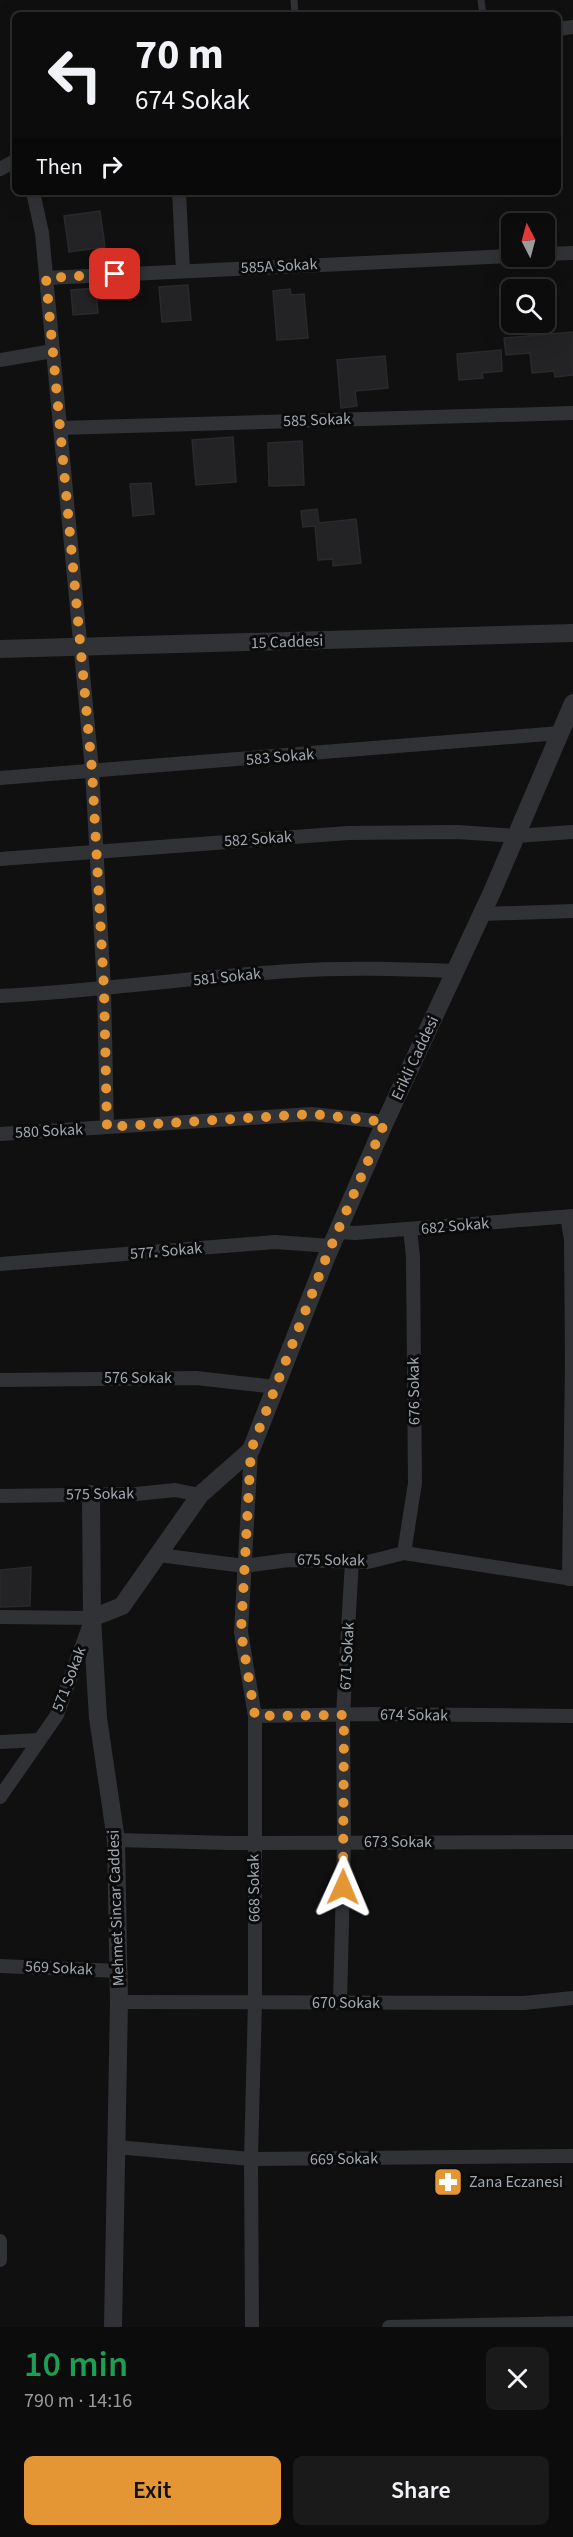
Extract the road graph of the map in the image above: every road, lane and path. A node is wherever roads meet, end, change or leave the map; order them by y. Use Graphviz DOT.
graph roads {
  1 [pos="34,195"];
  2 [pos="179,195"];
  3 [pos="573,253"];
  4 [pos="555,254"];
  5 [pos="501,256"];
  6 [pos="183,270"];
  7 [pos="46,278"];
  8 [pos="53,351"];
  9 [pos="0,360"];
  10 [pos="573,413"];
  11 [pos="60,428"];
  12 [pos="573,633"];
  13 [pos="81,647"];
  14 [pos="0,649"];
  15 [pos="573,703"];
  16 [pos="560,733"];
  17 [pos="92,770"];
  18 [pos="0,778"];
  19 [pos="573,832"];
  20 [pos="516,836"];
  21 [pos="98,852"];
  22 [pos="0,859"];
  23 [pos="573,911"];
  24 [pos="482,914"];
  25 [pos="455,971"];
  26 [pos="104,989"];
  27 [pos="0,996"];
  28 [pos="385,1122"];
  29 [pos="107,1127"];
  30 [pos="0,1134"];
  31 [pos="570,1217"];
  32 [pos="410,1229"];
  33 [pos="334,1239"];
  34 [pos="0,1264"];
  35 [pos="0,1380"];
  36 [pos="276,1387"];
  37 [pos="251,1450"];
  38 [pos="91,1494"];
  39 [pos="200,1495"];
  40 [pos="0,1496"];
  41 [pos="404,1553"];
  42 [pos="159,1555"];
  43 [pos="352,1561"];
  44 [pos="244,1566"];
  45 [pos="571,1579"];
  46 [pos="0,1617"];
  47 [pos="92,1618"];
  48 [pos="344,1715"];
  49 [pos="255,1716"];
  50 [pos="573,1716"];
  51 [pos="39,1740"];
  52 [pos="0,1742"];
  53 [pos="0,1797"];
  54 [pos="116,1839"];
  55 [pos="254,1842"];
  56 [pos="344,1842"];
  57 [pos="573,1842"];
  58 [pos="0,1965"];
  59 [pos="118,1971"];
  60 [pos="573,1998"];
  61 [pos="119,2002"];
  62 [pos="255,2002"];
  63 [pos="340,2003"];
  64 [pos="116,2147"];
  65 [pos="573,2156"];
  66 [pos="251,2159"];
  67 [pos="0,2241"];
  68 [pos="0,2260"];
  69 [pos="573,2323"];
  70 [pos="113,2327"];
  71 [pos="252,2327"];
  72 [pos="389,2327"];
  1 -- 7 [label="street"];
  2 -- 6 [label="street"];
  3 -- 4 [label="street"];
  5 -- 6 [label="street, 585A Sokak"];
  6 -- 7 [label="street, 585A Sokak"];
  7 -- 8 [label="street"];
  8 -- 9 [label="street"];
  8 -- 11 [label="street"];
  10 -- 11 [label="street, 585 Sokak"];
  11 -- 13 [label="street"];
  12 -- 13 [label="street, 15 Caddesi"];
  13 -- 14 [label="street, 15 Caddesi"];
  13 -- 17 [label="street"];
  15 -- 16 [label="street, Erikli Caddesi"];
  16 -- 17 [label="street, 583 Sokak"];
  16 -- 20 [label="street, Erikli Caddesi"];
  17 -- 18 [label="street, 583 Sokak"];
  17 -- 21 [label="street"];
  19 -- 20 [label="street, 582 Sokak"];
  20 -- 21 [label="street, 582 Sokak"];
  20 -- 24 [label="street, Erikli Caddesi"];
  21 -- 22 [label="street, 582 Sokak"];
  21 -- 26 [label="street"];
  23 -- 24 [label="street"];
  24 -- 25 [label="street, Erikli Caddesi"];
  25 -- 26 [label="street, 581 Sokak"];
  25 -- 28 [label="street, Erikli Caddesi"];
  26 -- 27 [label="street, 581 Sokak"];
  26 -- 29 [label="street"];
  28 -- 29 [label="street, 580 Sokak"];
  28 -- 33 [label="street, Erikli Caddesi"];
  29 -- 30 [label="street, 580 Sokak"];
  31 -- 32 [label="street, 682 Sokak"];
  31 -- 45 [label="street"];
  32 -- 33 [label="street, 682 Sokak"];
  32 -- 41 [label="street, 676 Sokak"];
  33 -- 34 [label="street, 577. Sokak"];
  33 -- 36 [label="street, Erikli Caddesi"];
  35 -- 36 [label="street, 576 Sokak"];
  36 -- 37 [label="street, Erikli Caddesi"];
  37 -- 39 [label="street"];
  37 -- 44 [label="street, 668 Sokak"];
  38 -- 39 [label="street, 575 Sokak"];
  38 -- 40 [label="street, 575 Sokak"];
  38 -- 47 [label="street, Mehmet Sincar Caddesi"];
  39 -- 42 [label="street"];
  41 -- 43 [label="street, 675 Sokak"];
  41 -- 45 [label="street, 675 Sokak"];
  42 -- 44 [label="street, 675 Sokak"];
  42 -- 47 [label="street"];
  43 -- 44 [label="street, 675 Sokak"];
  43 -- 48 [label="street, 671 Sokak"];
  44 -- 49 [label="street, 668 Sokak"];
  46 -- 47 [label="street"];
  47 -- 51 [label="street, 571 Sokak"];
  47 -- 54 [label="street, Mehmet Sincar Caddesi"];
  48 -- 49 [label="street, 674 Sokak"];
  48 -- 50 [label="street, 674 Sokak"];
  48 -- 56 [label="street, 671 Sokak"];
  49 -- 55 [label="street, 668 Sokak"];
  51 -- 52 [label="street"];
  51 -- 53 [label="street, 571 Sokak"];
  54 -- 55 [label="street, 673 Sokak"];
  54 -- 59 [label="street, Mehmet Sincar Caddesi"];
  55 -- 56 [label="street, 673 Sokak"];
  55 -- 62 [label="street, 668 Sokak"];
  56 -- 57 [label="street, 673 Sokak"];
  56 -- 63 [label="street, 671 Sokak"];
  58 -- 59 [label="street, 569 Sokak"];
  59 -- 61 [label="street, Mehmet Sincar Caddesi"];
  60 -- 63 [label="street, 670 Sokak"];
  61 -- 62 [label="street, 670 Sokak"];
  61 -- 64 [label="street, Mehmet Sincar Caddesi"];
  62 -- 63 [label="street, 670 Sokak"];
  62 -- 66 [label="street, 668 Sokak"];
  64 -- 66 [label="street, 669 Sokak"];
  64 -- 70 [label="street, Mehmet Sincar Caddesi"];
  65 -- 66 [label="street, 669 Sokak"];
  66 -- 71 [label="street, 668 Sokak"];
  67 -- 68 [label="street"];
  69 -- 72 [label="street"];
}
